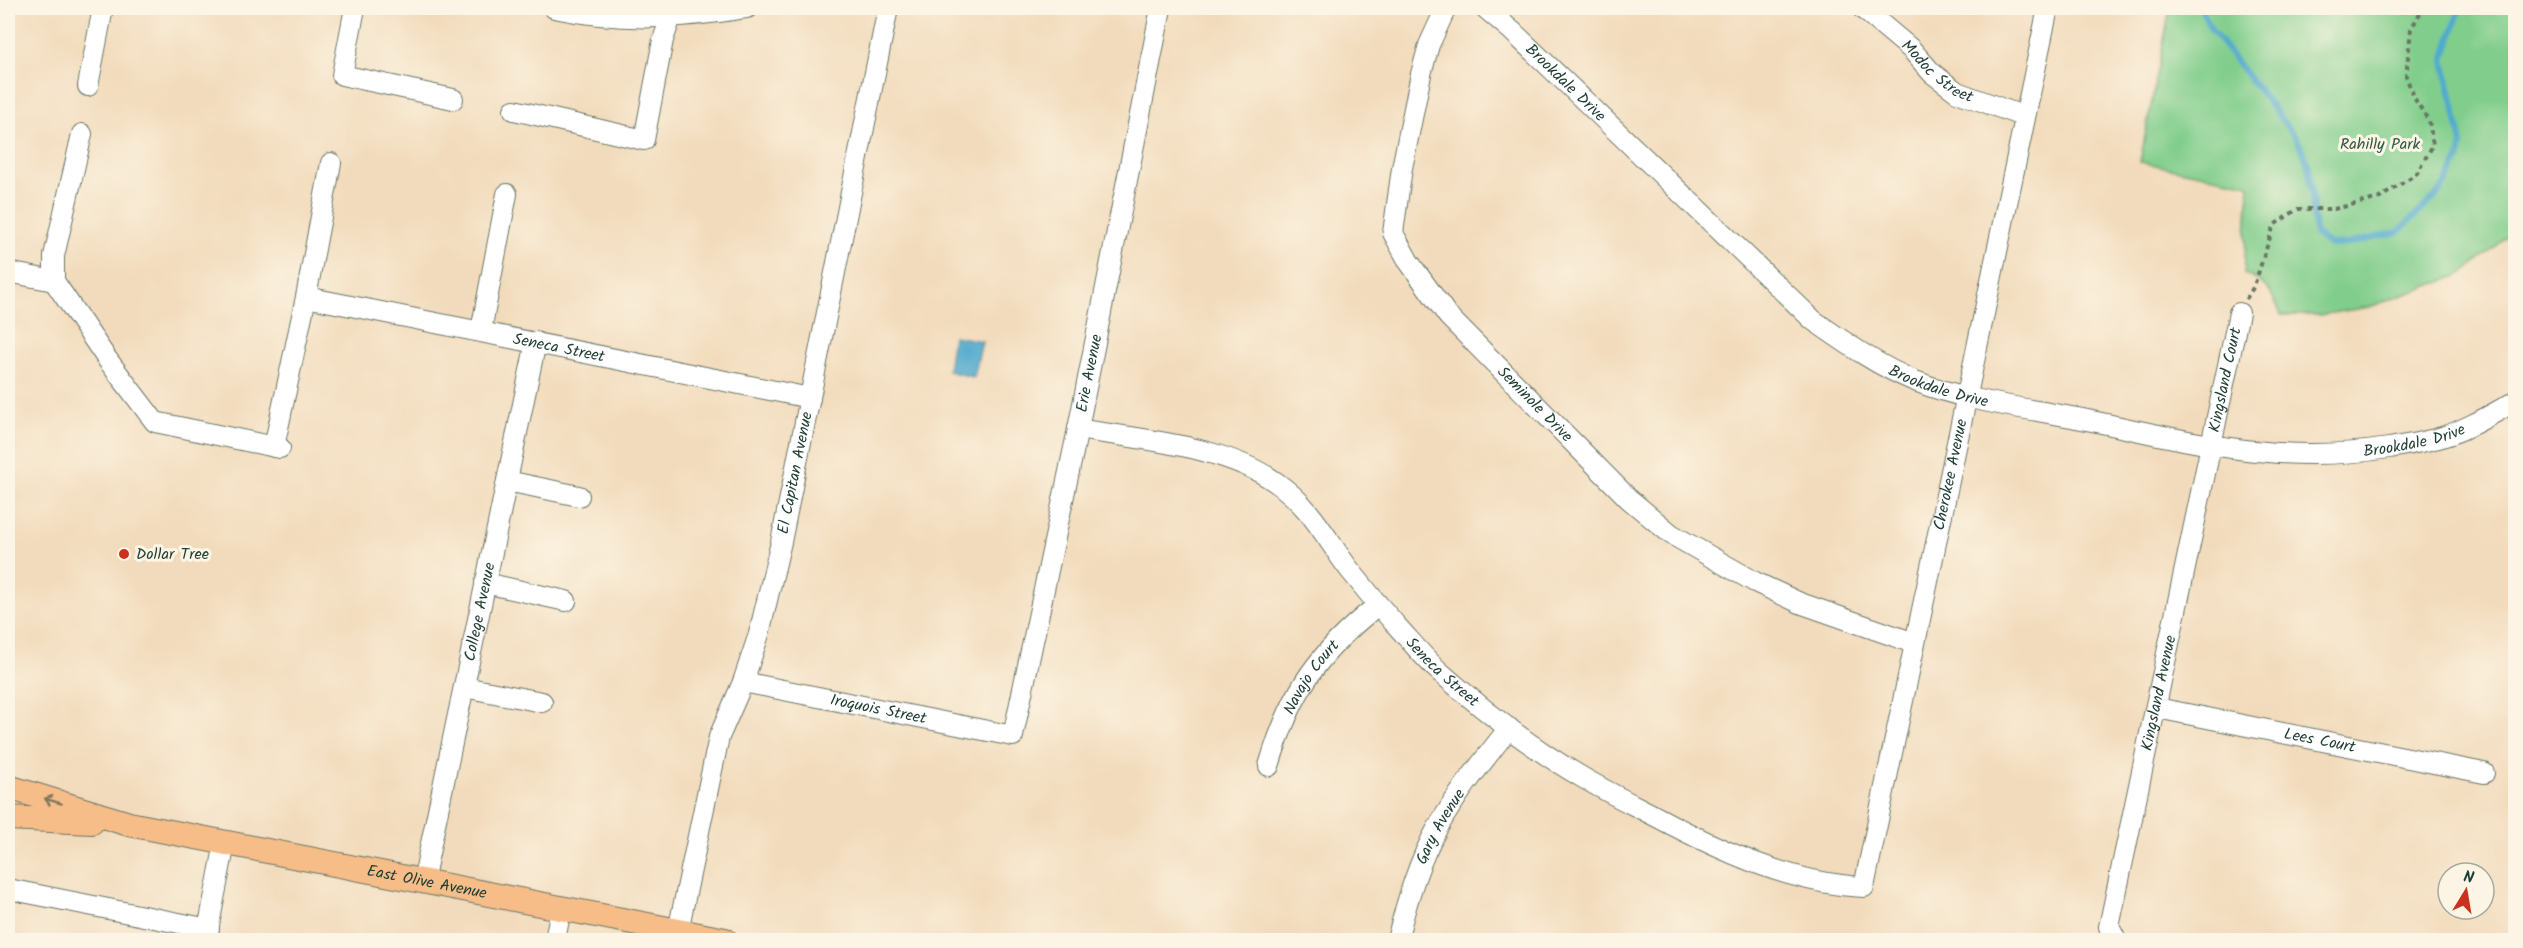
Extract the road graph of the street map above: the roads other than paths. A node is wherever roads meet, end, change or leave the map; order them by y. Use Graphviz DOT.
graph roads {
  1 [pos="103,8"];
  2 [pos="355,8"];
  3 [pos="554,8"];
  4 [pos="747,8"];
  5 [pos="888,8"];
  6 [pos="1161,8"];
  7 [pos="1446,8"];
  8 [pos="1485,8"];
  9 [pos="1862,8"];
  10 [pos="2048,8"];
  11 [pos="632,13"];
  12 [pos="670,17"];
  13 [pos="88,86"];
  14 [pos="453,99"];
  15 [pos="514,110"];
  16 [pos="2025,117"];
  17 [pos="82,134"];
  18 [pos="331,163"];
  19 [pos="507,194"];
  20 [pos="8,272"];
  21 [pos="54,281"];
  22 [pos="306,297"];
  23 [pos="2239,313"];
  24 [pos="481,331"];
  25 [pos="536,342"];
  26 [pos="810,398"];
  27 [pos="1966,398"];
  28 [pos="2516,401"];
  29 [pos="1078,429"];
  30 [pos="2211,447"];
  31 [pos="507,481"];
  32 [pos="579,496"];
  33 [pos="485,583"];
  34 [pos="566,601"];
  35 [pos="1378,605"];
  36 [pos="1914,643"];
  37 [pos="743,682"];
  38 [pos="464,687"];
  39 [pos="542,702"];
  40 [pos="2157,708"];
  41 [pos="1509,728"];
  42 [pos="1013,736"];
  43 [pos="1269,765"];
  44 [pos="2484,773"];
  45 [pos="10,788"];
  46 [pos="8,816"];
  47 [pos="129,824"];
  48 [pos="225,843"];
  49 [pos="423,882"];
  50 [pos="1844,886"];
  51 [pos="8,889"];
  52 [pos="561,909"];
  53 [pos="678,931"];
  54 [pos="207,935"];
  55 [pos="555,940"];
  56 [pos="725,940"];
  57 [pos="1397,940"];
  58 [pos="2115,940"];
  1 -- 13 [label="street"];
  2 -- 14 [label="street"];
  3 -- 11 [label="street"];
  4 -- 12 [label="street"];
  5 -- 26 [label="street, El Capitan Avenue"];
  6 -- 29 [label="street, Erie Avenue"];
  7 -- 36 [label="street, Seminole Drive"];
  8 -- 27 [label="street, Brookdale Drive"];
  9 -- 16 [label="street, Modoc Street"];
  10 -- 16 [label="street, Cherokee Avenue"];
  11 -- 12 [label="street"];
  12 -- 15 [label="street"];
  16 -- 27 [label="street, Cherokee Avenue"];
  17 -- 21 [label="street"];
  18 -- 22 [label="street"];
  19 -- 24 [label="street"];
  20 -- 21 [label="street"];
  21 -- 22 [label="street"];
  22 -- 24 [label="street, Seneca Street"];
  23 -- 30 [label="street, Kingsland Court"];
  24 -- 25 [label="street, Seneca Street"];
  25 -- 26 [label="street, Seneca Street"];
  25 -- 31 [label="street, College Avenue"];
  26 -- 37 [label="street, El Capitan Avenue"];
  27 -- 30 [label="street, Brookdale Drive"];
  27 -- 36 [label="street, Cherokee Avenue"];
  28 -- 30 [label="street, Brookdale Drive"];
  29 -- 35 [label="street, Seneca Street"];
  29 -- 42 [label="street, Erie Avenue"];
  30 -- 40 [label="street, Kingsland Avenue"];
  31 -- 32 [label="street"];
  31 -- 33 [label="street, College Avenue"];
  33 -- 34 [label="street"];
  33 -- 38 [label="street, College Avenue"];
  35 -- 41 [label="street, Seneca Street"];
  35 -- 43 [label="street, Navajo Court"];
  36 -- 50 [label="street, Cherokee Avenue"];
  37 -- 42 [label="street, Iroquois Street"];
  37 -- 53 [label="street, El Capitan Avenue"];
  38 -- 39 [label="street"];
  38 -- 49 [label="street, College Avenue"];
  40 -- 44 [label="street, Lees Court"];
  40 -- 58 [label="street, Kingsland Avenue"];
  41 -- 50 [label="street, Seneca Street"];
  41 -- 57 [label="street, Gary Avenue"];
  45 -- 46 [label="street"];
  47 -- 45 [label="main road, East Olive Avenue, one-way"];
  46 -- 47 [label="main road, East Olive Avenue"];
  47 -- 48 [label="main road, East Olive Avenue"];
  48 -- 49 [label="main road, East Olive Avenue"];
  48 -- 54 [label="street"];
  49 -- 52 [label="main road, East Olive Avenue"];
  51 -- 54 [label="street"];
  52 -- 53 [label="main road, East Olive Avenue"];
  52 -- 55 [label="street"];
  53 -- 56 [label="main road, East Olive Avenue"];
}
